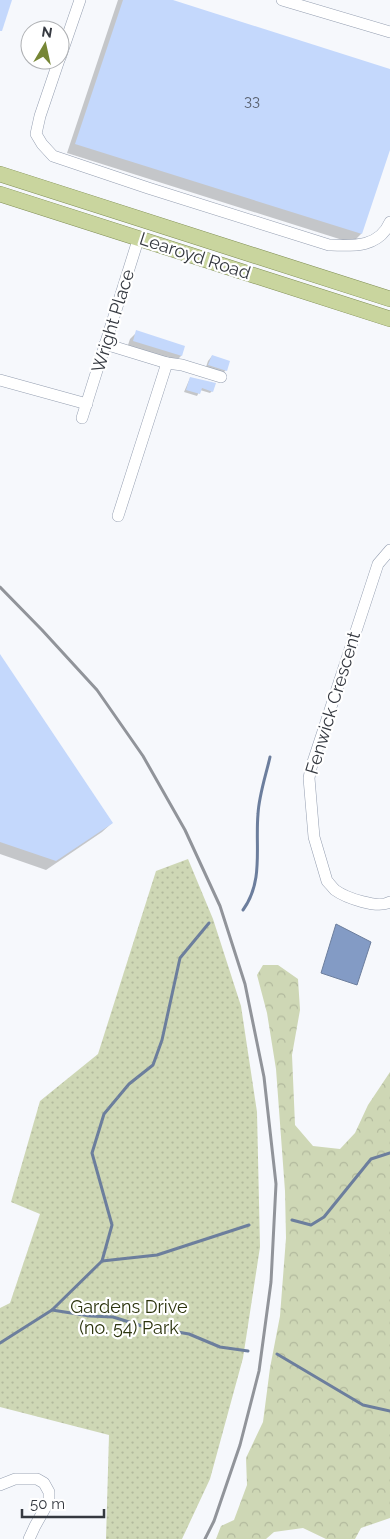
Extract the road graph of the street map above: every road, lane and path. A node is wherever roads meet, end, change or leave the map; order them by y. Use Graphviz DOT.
graph roads {
  1 [pos="80,0"];
  2 [pos="282,0"];
  3 [pos="70,30"];
  4 [pos="390,32"];
  5 [pos="56,70"];
  6 [pos="0,174"];
  7 [pos="0,194"];
  8 [pos="390,222"];
  9 [pos="139,237"];
  10 [pos="390,299"];
  11 [pos="390,319"];
  12 [pos="105,344"];
  13 [pos="166,364"];
  14 [pos="221,377"];
  15 [pos="0,380"];
  16 [pos="87,404"];
  17 [pos="82,418"];
  18 [pos="118,516"];
  19 [pos="390,550"];
  20 [pos="390,902"];
  21 [pos="0,1485"];
  22 [pos="29,1539"];
  1 -- 3 [label="street"];
  2 -- 4 [label="street"];
  5 -- 8 [label="street"];
  6 -- 10 [label="main road, Learoyd Road"];
  7 -- 9 [label="main road, Learoyd Road"];
  9 -- 11 [label="main road, Learoyd Road"];
  9 -- 12 [label="street, Wright Place"];
  12 -- 13 [label="street"];
  12 -- 16 [label="street, Wright Place"];
  13 -- 14 [label="street"];
  13 -- 18 [label="street"];
  15 -- 16 [label="street"];
  16 -- 17 [label="street, Wright Place"];
  19 -- 20 [label="street, Fenwick Crescent"];
  21 -- 22 [label="street"];
}
